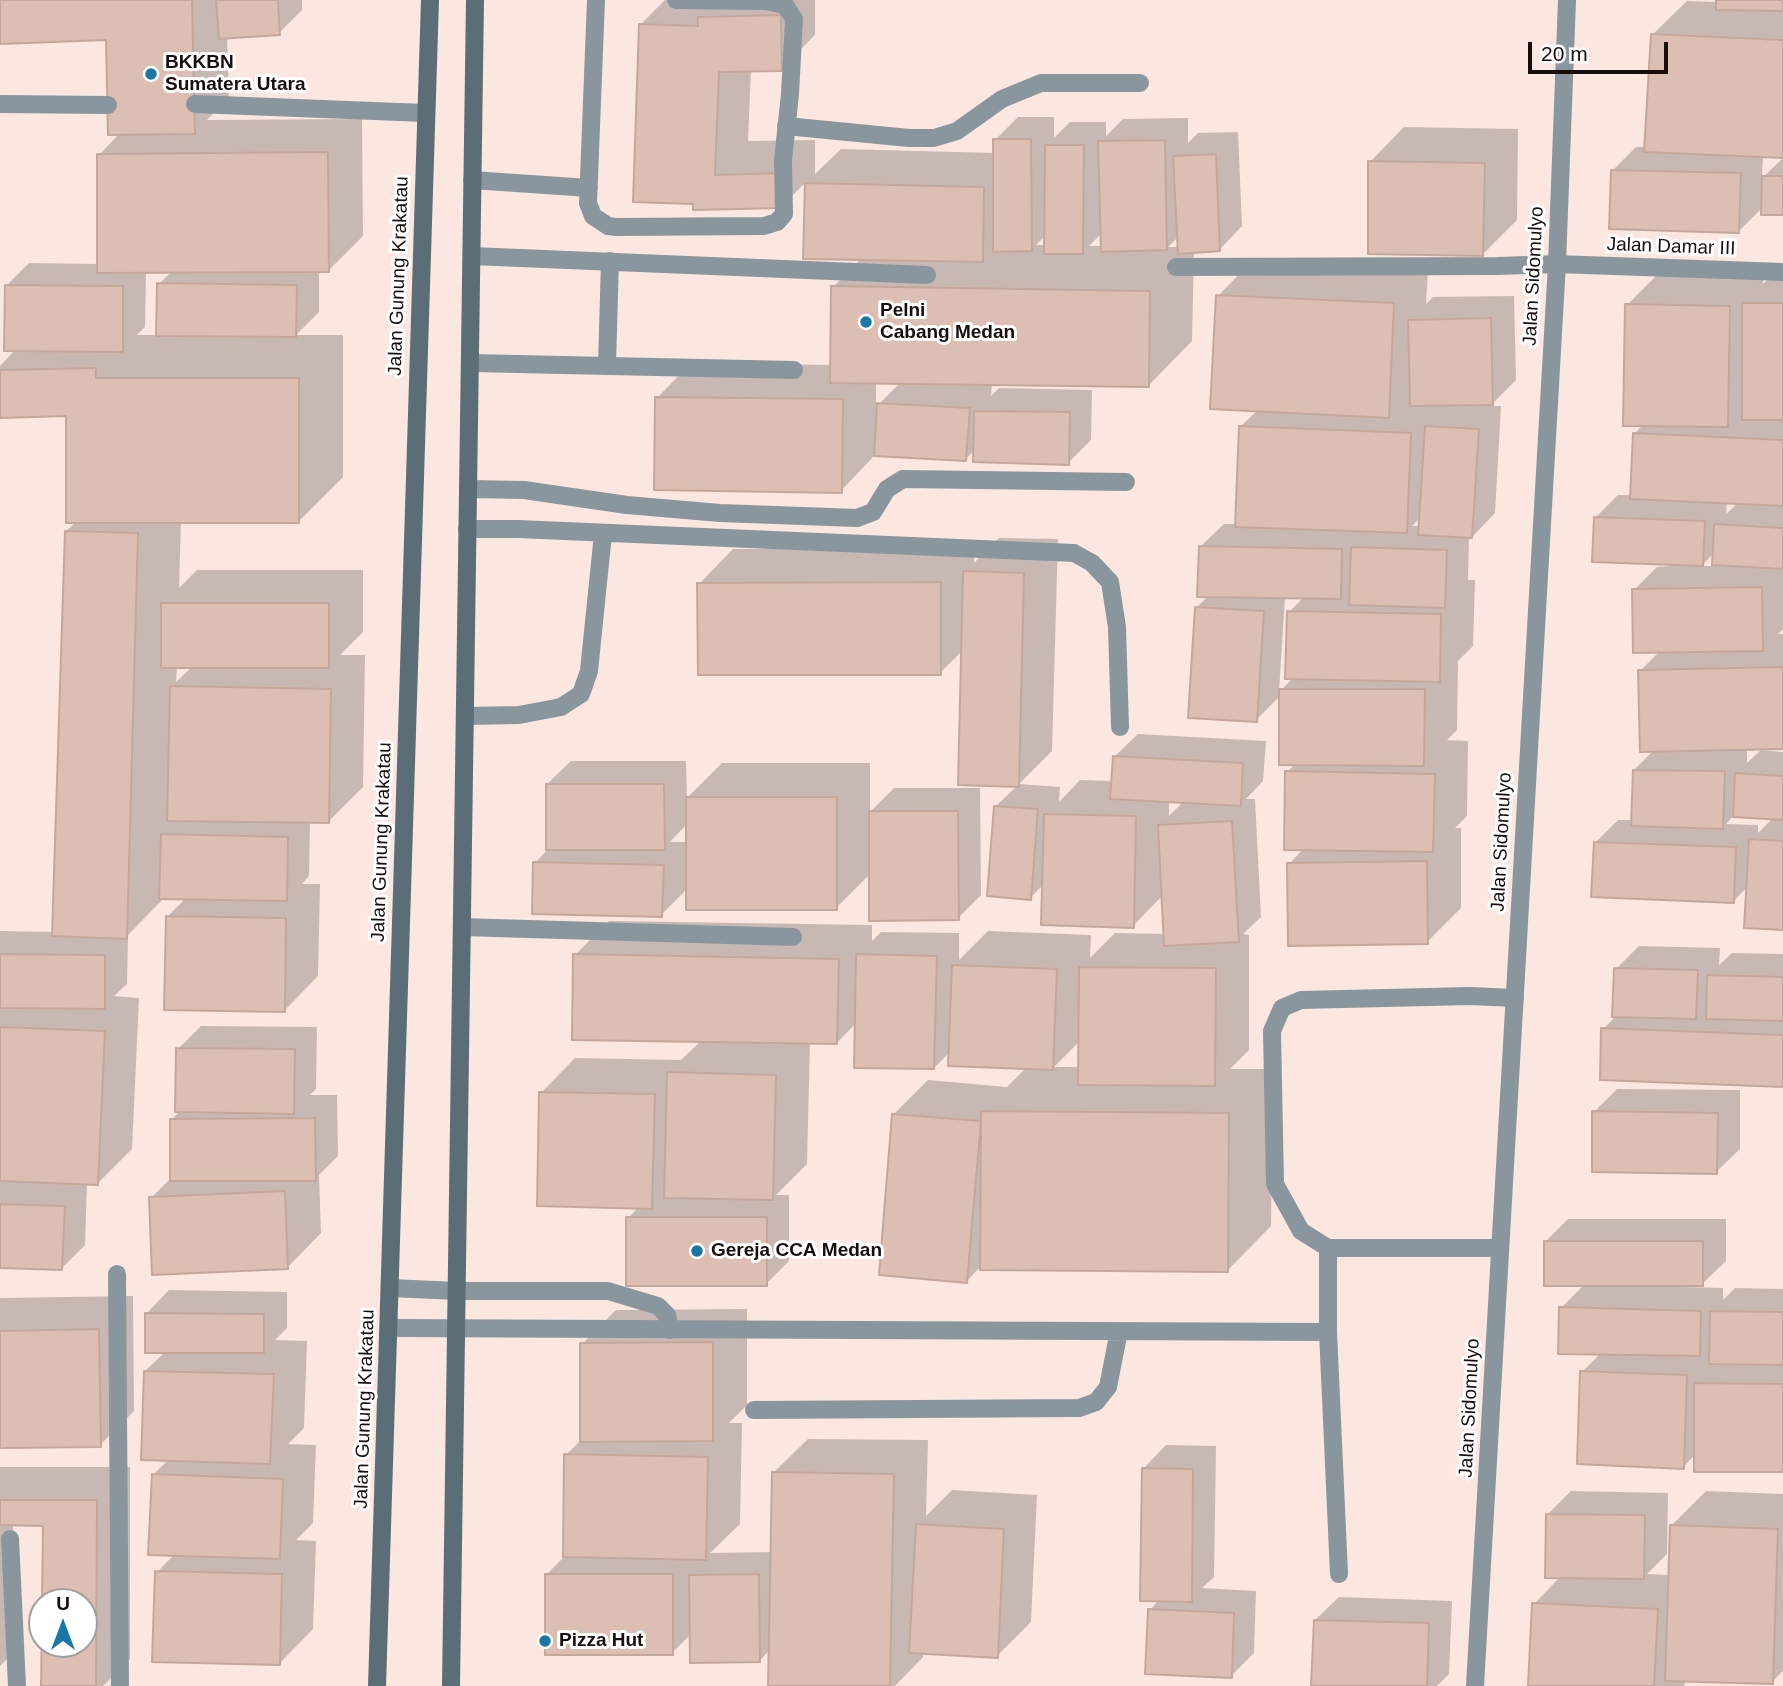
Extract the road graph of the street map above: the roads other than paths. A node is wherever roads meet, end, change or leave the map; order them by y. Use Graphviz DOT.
graph roads {
  1 [pos="430,0"];
  2 [pos="475,0"];
  3 [pos="596,0"];
  4 [pos="676,0"];
  5 [pos="1567,0"];
  6 [pos="1140,83"];
  7 [pos="0,104"];
  8 [pos="195,104"];
  9 [pos="108,105"];
  10 [pos="425,113"];
  11 [pos="786,126"];
  12 [pos="472,180"];
  13 [pos="589,188"];
  14 [pos="472,256"];
  15 [pos="610,261"];
  16 [pos="1557,264"];
  17 [pos="1176,267"];
  18 [pos="1783,272"];
  19 [pos="926,275"];
  20 [pos="471,363"];
  21 [pos="607,365"];
  22 [pos="794,370"];
  23 [pos="1126,482"];
  24 [pos="468,489"];
  25 [pos="467,529"];
  26 [pos="603,534"];
  27 [pos="465,716"];
  28 [pos="1121,727"];
  29 [pos="462,927"];
  30 [pos="793,937"];
  31 [pos="1515,998"];
  32 [pos="1328,1248"];
  33 [pos="1500,1248"];
  34 [pos="117,1274"];
  35 [pos="390,1288"];
  36 [pos="457,1291"];
  37 [pos="388,1328"];
  38 [pos="457,1329"];
  39 [pos="670,1330"];
  40 [pos="1119,1331"];
  41 [pos="1328,1332"];
  42 [pos="754,1410"];
  43 [pos="10,1539"];
  44 [pos="1339,1574"];
  45 [pos="17,1686"];
  46 [pos="120,1686"];
  47 [pos="377,1686"];
  48 [pos="451,1686"];
  49 [pos="1475,1686"];
  1 -- 10 [label="main road, Jalan Gunung Krakatau"];
  2 -- 12 [label="main road"];
  3 -- 13 [label="street"];
  4 -- 11 [label="street"];
  5 -- 16 [label="street, Jalan Sidomulyo"];
  6 -- 11 [label="street"];
  7 -- 9 [label="street"];
  8 -- 10 [label="street"];
  10 -- 35 [label="main road, Jalan Gunung Krakatau"];
  11 -- 13 [label="street"];
  12 -- 13 [label="street"];
  12 -- 14 [label="main road"];
  14 -- 15 [label="street"];
  14 -- 20 [label="main road"];
  15 -- 19 [label="street"];
  15 -- 21 [label="street"];
  16 -- 17 [label="street, Jalan Damar III"];
  16 -- 18 [label="street, Jalan Damar III"];
  16 -- 31 [label="street, Jalan Sidomulyo"];
  20 -- 21 [label="street"];
  20 -- 24 [label="main road"];
  21 -- 22 [label="street"];
  23 -- 24 [label="street"];
  24 -- 25 [label="main road"];
  25 -- 26 [label="street"];
  25 -- 27 [label="main road"];
  26 -- 27 [label="street"];
  26 -- 28 [label="street"];
  27 -- 29 [label="main road"];
  29 -- 30 [label="street"];
  29 -- 36 [label="main road"];
  31 -- 32 [label="street"];
  31 -- 33 [label="street, Jalan Sidomulyo"];
  32 -- 33 [label="street"];
  32 -- 41 [label="street"];
  33 -- 49 [label="street, Jalan Sidomulyo"];
  34 -- 46 [label="street"];
  35 -- 36 [label="street"];
  35 -- 37 [label="main road, Jalan Gunung Krakatau"];
  36 -- 38 [label="main road"];
  36 -- 39 [label="street"];
  37 -- 38 [label="street"];
  37 -- 47 [label="main road, Jalan Gunung Krakatau"];
  38 -- 39 [label="street"];
  38 -- 48 [label="main road"];
  39 -- 40 [label="street"];
  40 -- 41 [label="street"];
  40 -- 42 [label="street"];
  41 -- 44 [label="street"];
  43 -- 45 [label="street"];
}
